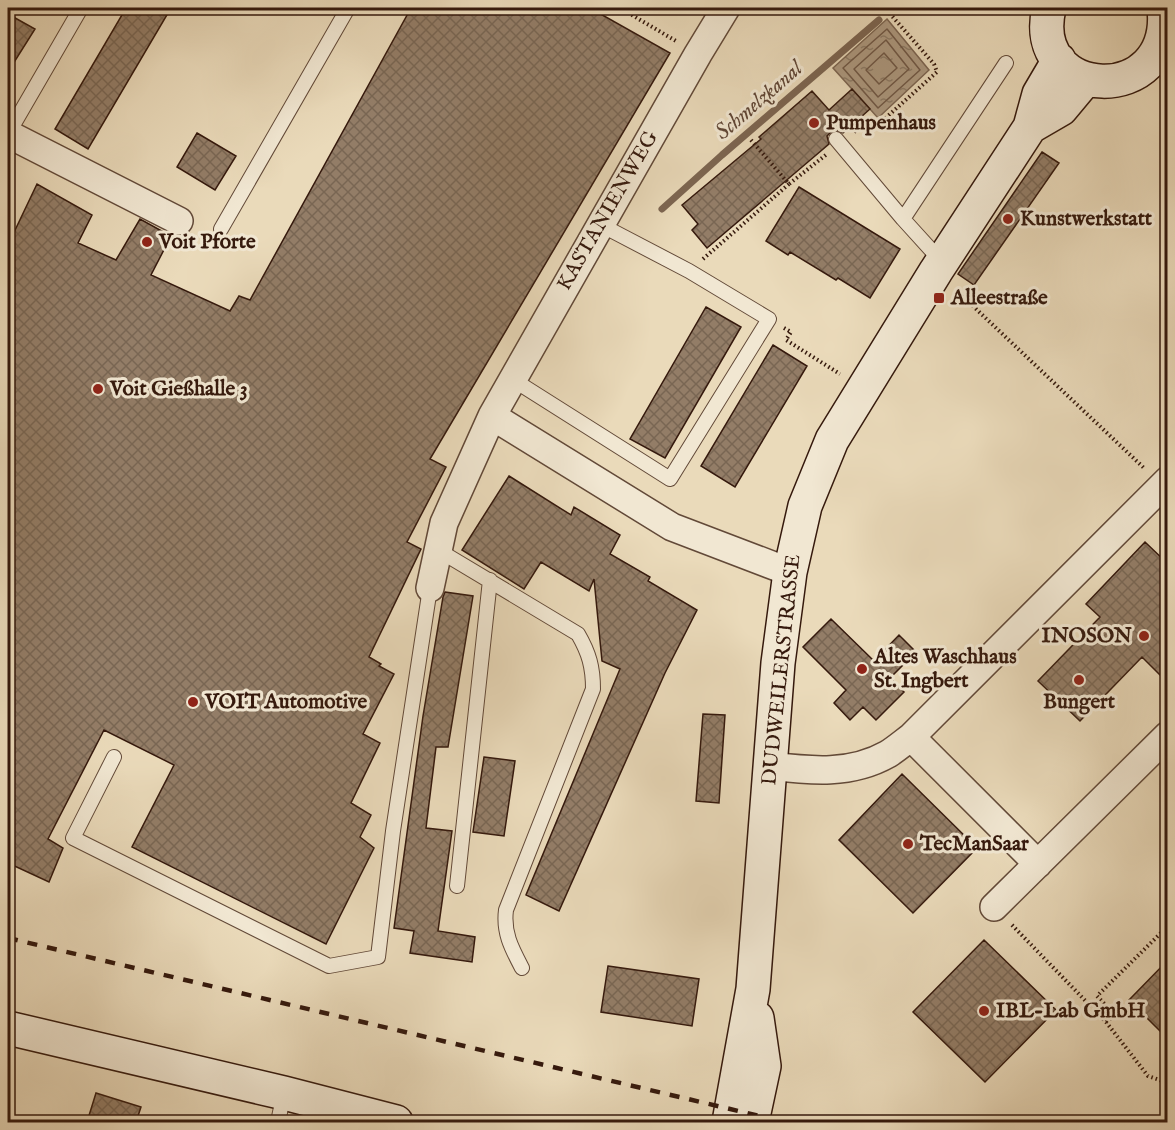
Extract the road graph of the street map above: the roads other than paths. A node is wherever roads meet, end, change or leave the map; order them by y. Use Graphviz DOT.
graph roads {
  1 [pos="81,8"];
  2 [pos="348,8"];
  3 [pos="726,8"];
  4 [pos="1049,8"];
  5 [pos="1163,40"];
  6 [pos="1059,60"];
  7 [pos="1006,63"];
  8 [pos="1086,79"];
  9 [pos="1030,127"];
  10 [pos="8,134"];
  11 [pos="838,141"];
  12 [pos="903,219"];
  13 [pos="179,221"];
  14 [pos="601,225"];
  15 [pos="221,229"];
  16 [pos="939,266"];
  17 [pos="512,379"];
  18 [pos="492,416"];
  19 [pos="1166,485"];
  20 [pos="438,550"];
  21 [pos="790,572"];
  22 [pos="490,580"];
  23 [pos="430,588"];
  24 [pos="1167,735"];
  25 [pos="911,737"];
  26 [pos="114,757"];
  27 [pos="771,766"];
  28 [pos="1038,864"];
  29 [pos="457,886"];
  30 [pos="994,907"];
  31 [pos="522,968"];
  32 [pos="753,989"];
  33 [pos="8,1028"];
  34 [pos="281,1108"];
  35 [pos="394,1122"];
  36 [pos="729,1122"];
  37 [pos="752,1122"];
  1 -- 10 [label="lane"];
  2 -- 15 [label="lane"];
  3 -- 14 [label="street, KASTANIENWEG"];
  4 -- 6 [label="main road"];
  5 -- 8 [label="main road"];
  6 -- 8 [label="main road"];
  6 -- 9 [label="main road, DUDWEILERSTRASSE"];
  7 -- 12 [label="lane"];
  8 -- 9 [label="main road, DUDWEILERSTRASSE"];
  9 -- 16 [label="main road, DUDWEILERSTRASSE"];
  10 -- 13 [label="street"];
  11 -- 12 [label="lane"];
  12 -- 16 [label="lane"];
  14 -- 17 [label="street, KASTANIENWEG"];
  14 -- 17 [label="lane"];
  16 -- 21 [label="main road, DUDWEILERSTRASSE"];
  17 -- 18 [label="street, KASTANIENWEG"];
  18 -- 20 [label="street, KASTANIENWEG"];
  18 -- 21 [label="street"];
  19 -- 25 [label="street"];
  20 -- 22 [label="lane"];
  20 -- 23 [label="street, KASTANIENWEG"];
  21 -- 27 [label="main road, DUDWEILERSTRASSE"];
  22 -- 29 [label="lane"];
  22 -- 31 [label="lane"];
  23 -- 26 [label="lane"];
  24 -- 28 [label="street"];
  25 -- 27 [label="street"];
  25 -- 28 [label="street"];
  27 -- 32 [label="main road, DUDWEILERSTRASSE"];
  28 -- 30 [label="street"];
  32 -- 36 [label="main road, DUDWEILERSTRASSE"];
  32 -- 37 [label="main road, DUDWEILERSTRASSE"];
  33 -- 34 [label="main road"];
  34 -- 35 [label="main road"];
}
